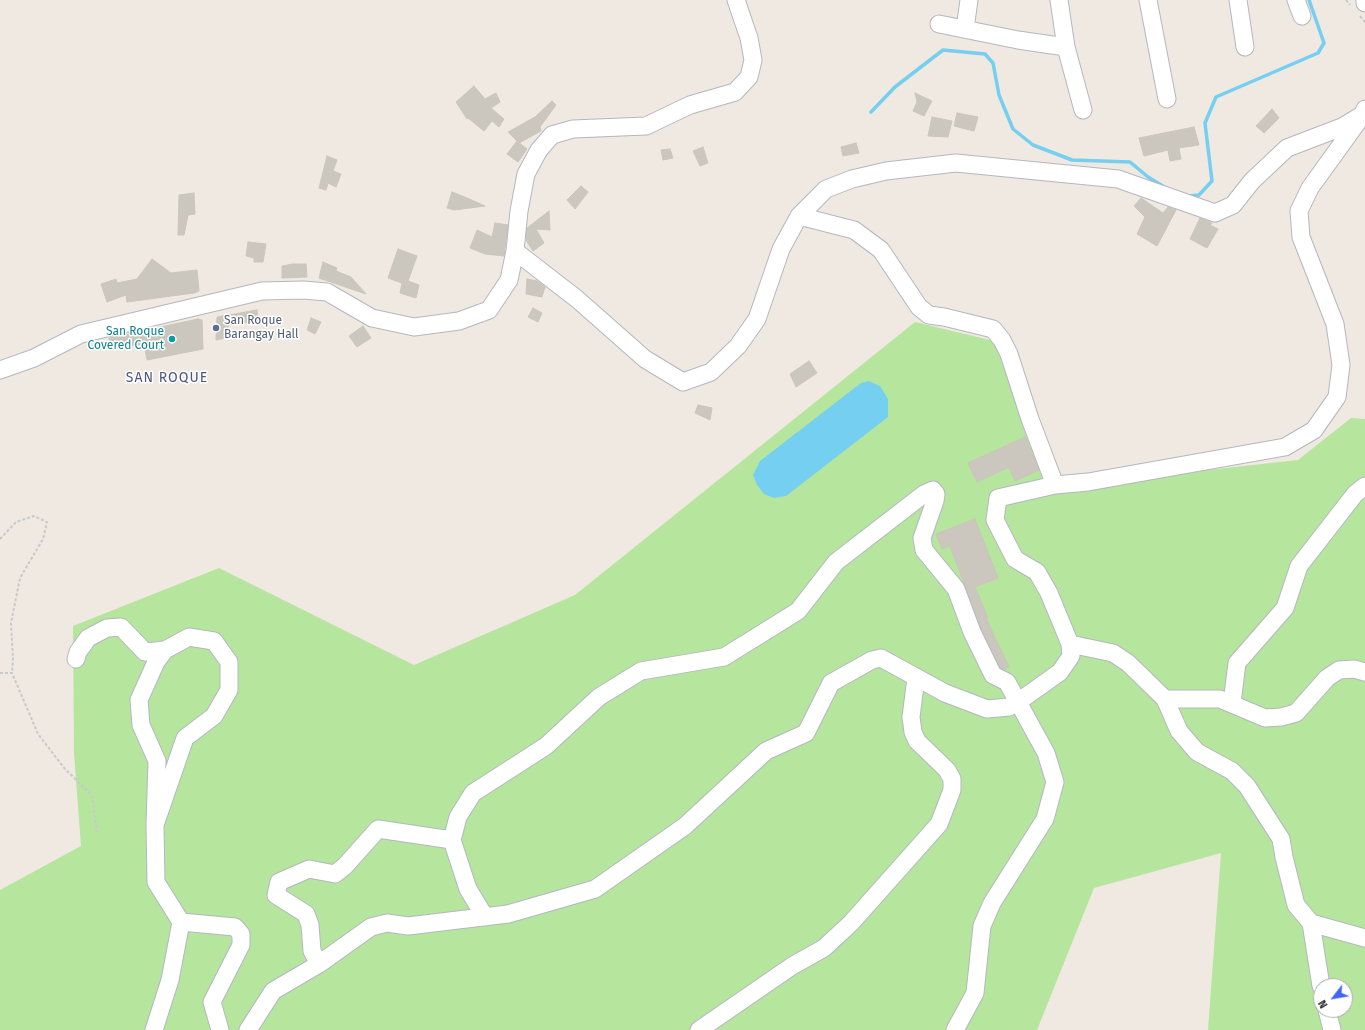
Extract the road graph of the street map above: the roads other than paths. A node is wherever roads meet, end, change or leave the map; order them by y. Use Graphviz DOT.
graph roads {
  1 [pos="736,0"];
  2 [pos="969,0"];
  3 [pos="1059,0"];
  4 [pos="1148,0"];
  5 [pos="1238,0"];
  6 [pos="1296,0"];
  7 [pos="1364,0"];
  8 [pos="1365,3"];
  9 [pos="1302,16"];
  10 [pos="939,24"];
  11 [pos="965,29"];
  12 [pos="1066,47"];
  13 [pos="1245,47"];
  14 [pos="1167,99"];
  15 [pos="1083,110"];
  16 [pos="1364,112"];
  17 [pos="799,216"];
  18 [pos="515,251"];
  19 [pos="0,370"];
  20 [pos="1052,478"];
  21 [pos="1365,486"];
  22 [pos="1070,644"];
  23 [pos="164,650"];
  24 [pos="76,659"];
  25 [pos="1365,672"];
  26 [pos="916,678"];
  27 [pos="1164,699"];
  28 [pos="1018,702"];
  29 [pos="1232,702"];
  30 [pos="155,825"];
  31 [pos="452,840"];
  32 [pos="485,917"];
  33 [pos="182,922"];
  34 [pos="1311,923"];
  35 [pos="1365,938"];
  36 [pos="319,964"];
  37 [pos="1320,978"];
  38 [pos="1329,1018"];
  39 [pos="154,1030"];
  40 [pos="220,1030"];
  41 [pos="248,1030"];
  42 [pos="699,1030"];
  43 [pos="955,1030"];
  44 [pos="1332,1030"];
  1 -- 18 [label="street"];
  2 -- 11 [label="street"];
  3 -- 12 [label="street"];
  4 -- 14 [label="street"];
  5 -- 13 [label="street"];
  6 -- 9 [label="street"];
  7 -- 8 [label="street"];
  10 -- 11 [label="street"];
  11 -- 12 [label="street"];
  12 -- 15 [label="street"];
  16 -- 17 [label="street"];
  16 -- 20 [label="street"];
  17 -- 18 [label="street"];
  17 -- 20 [label="street"];
  18 -- 19 [label="street"];
  20 -- 22 [label="street"];
  21 -- 29 [label="street"];
  22 -- 27 [label="street"];
  22 -- 28 [label="street"];
  23 -- 24 [label="street"];
  23 -- 30 [label="street"];
  23 -- 30 [label="street"];
  25 -- 29 [label="street"];
  26 -- 28 [label="street"];
  26 -- 32 [label="street"];
  26 -- 42 [label="street"];
  27 -- 29 [label="street"];
  27 -- 34 [label="street"];
  28 -- 31 [label="street"];
  28 -- 43 [label="street"];
  30 -- 33 [label="street"];
  31 -- 32 [label="street"];
  31 -- 36 [label="street"];
  32 -- 36 [label="street"];
  33 -- 39 [label="street"];
  33 -- 40 [label="street"];
  34 -- 35 [label="street"];
  34 -- 37 [label="street"];
  36 -- 41 [label="street"];
  38 -- 44 [label="street"];
}
